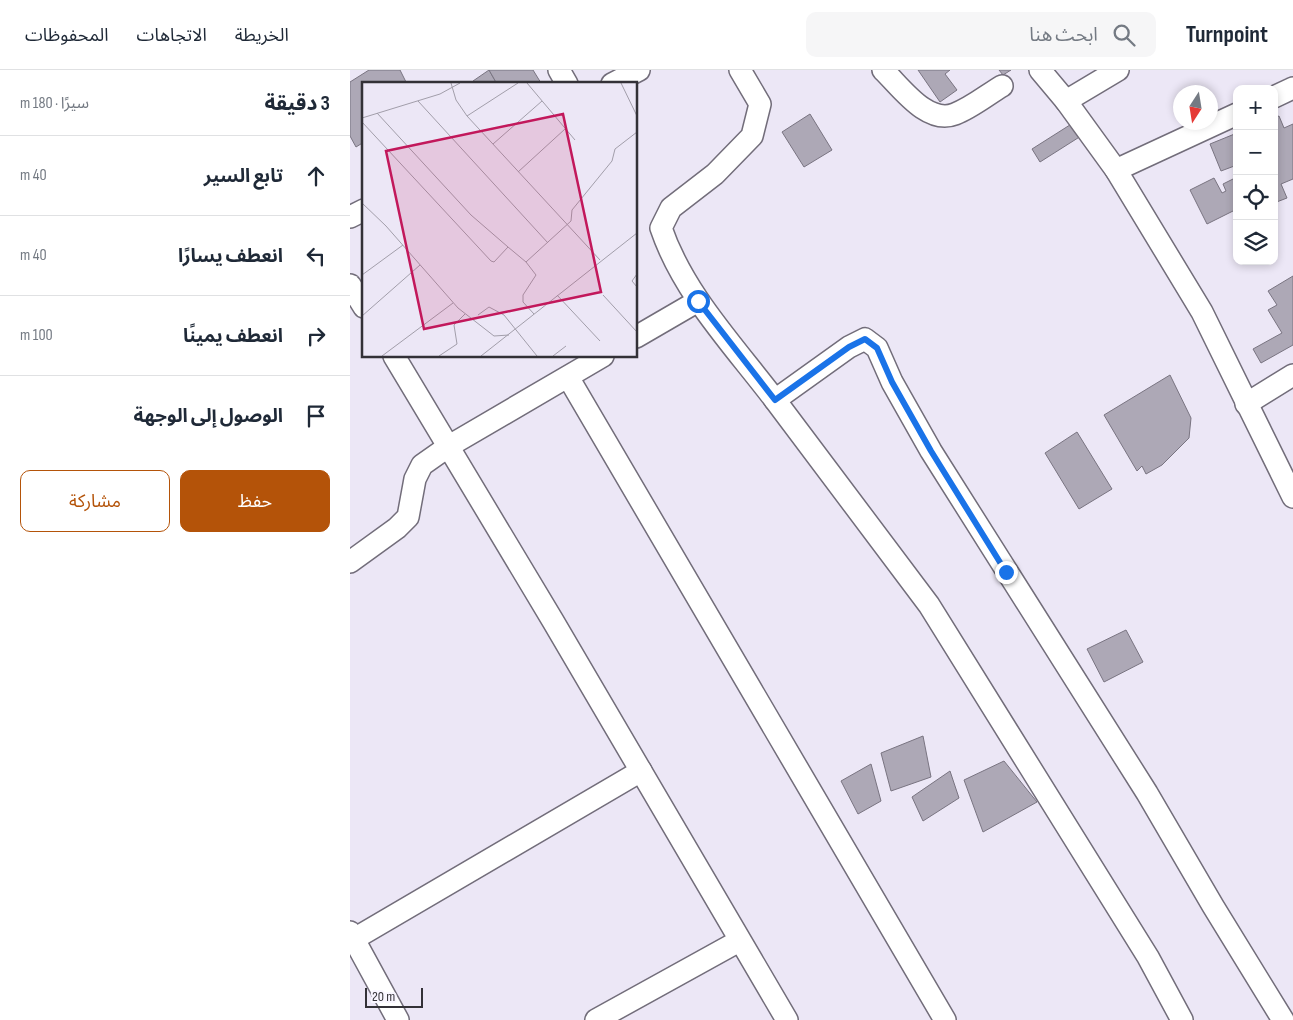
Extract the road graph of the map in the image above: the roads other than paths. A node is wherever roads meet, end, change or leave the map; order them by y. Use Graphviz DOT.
graph roads {
  1 [pos="559,70"];
  2 [pos="639,70"];
  3 [pos="740,70"];
  4 [pos="883,70"];
  5 [pos="1040,70"];
  6 [pos="1118,70"];
  7 [pos="566,82"];
  8 [pos="616,82"];
  9 [pos="1002,86"];
  10 [pos="1293,88"];
  11 [pos="1278,95"];
  12 [pos="1066,101"];
  13 [pos="1233,116"];
  14 [pos="1116,170"];
  15 [pos="362,211"];
  16 [pos="350,218"];
  17 [pos="350,284"];
  18 [pos="698,301"];
  19 [pos="362,304"];
  20 [pos="638,336"];
  21 [pos="395,358"];
  22 [pos="600,358"];
  23 [pos="1293,375"];
  24 [pos="568,376"];
  25 [pos="775,400"];
  26 [pos="1246,404"];
  27 [pos="450,446"];
  28 [pos="1293,497"];
  29 [pos="350,562"];
  30 [pos="641,771"];
  31 [pos="352,936"];
  32 [pos="739,941"];
  33 [pos="398,1020"];
  34 [pos="596,1020"];
  35 [pos="787,1020"];
  36 [pos="945,1020"];
  37 [pos="1182,1020"];
  38 [pos="1283,1020"];
  1 -- 7 [label="street"];
  2 -- 8 [label="street"];
  3 -- 18 [label="street"];
  4 -- 9 [label="street"];
  5 -- 12 [label="street"];
  6 -- 12 [label="street"];
  10 -- 11 [label="street"];
  12 -- 14 [label="street"];
  13 -- 14 [label="street"];
  14 -- 26 [label="street"];
  15 -- 16 [label="street"];
  17 -- 19 [label="street"];
  18 -- 20 [label="street"];
  18 -- 25 [label="street"];
  21 -- 27 [label="street"];
  22 -- 24 [label="street"];
  23 -- 26 [label="street"];
  24 -- 27 [label="street"];
  24 -- 36 [label="street"];
  25 -- 37 [label="street"];
  25 -- 38 [label="street"];
  26 -- 28 [label="street"];
  27 -- 29 [label="street"];
  27 -- 30 [label="street"];
  30 -- 31 [label="street"];
  30 -- 32 [label="street"];
  31 -- 33 [label="street"];
  32 -- 34 [label="street"];
  32 -- 35 [label="street"];
}
